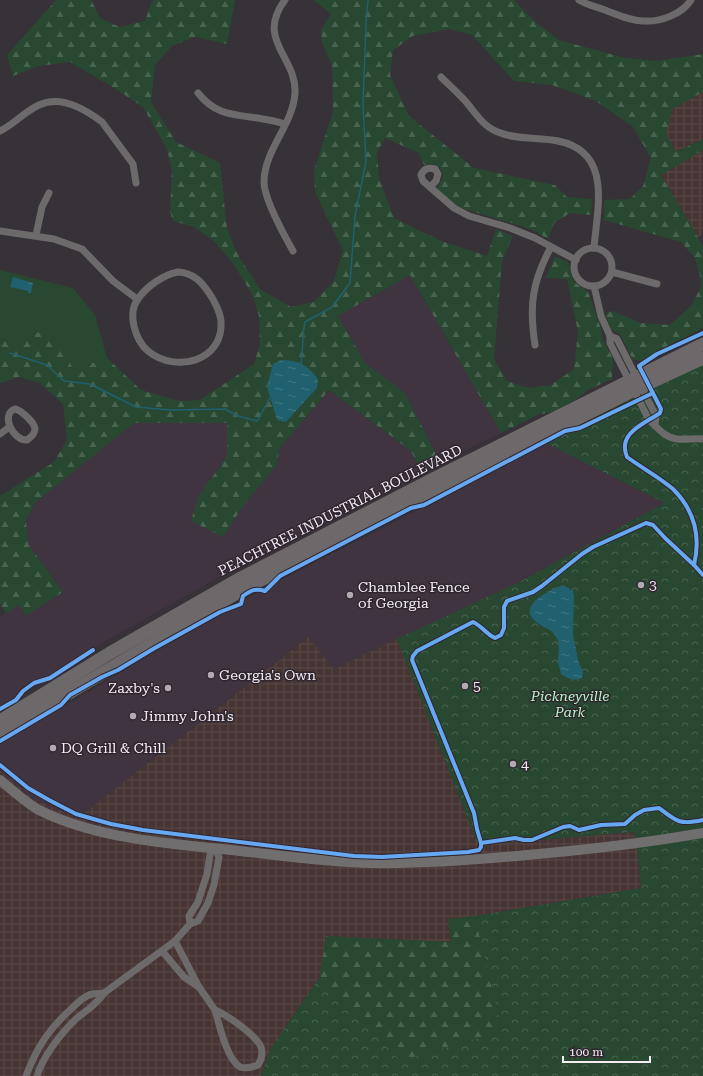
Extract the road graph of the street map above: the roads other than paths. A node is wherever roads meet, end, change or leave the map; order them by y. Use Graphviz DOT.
graph roads {
  1 [pos="285,0"];
  2 [pos="579,0"];
  3 [pos="691,0"];
  4 [pos="441,77"];
  5 [pos="198,93"];
  6 [pos="285,124"];
  7 [pos="0,131"];
  8 [pos="136,183"];
  9 [pos="430,187"];
  10 [pos="49,193"];
  11 [pos="0,231"];
  12 [pos="36,236"];
  13 [pos="551,247"];
  14 [pos="594,248"];
  15 [pos="293,251"];
  16 [pos="576,260"];
  17 [pos="612,272"];
  18 [pos="657,284"];
  19 [pos="594,286"];
  20 [pos="137,299"];
  21 [pos="703,344"];
  22 [pos="535,345"];
  23 [pos="703,358"];
  24 [pos="636,384"];
  25 [pos="8,428"];
  26 [pos="0,434"];
  27 [pos="703,439"];
  28 [pos="0,721"];
  29 [pos="0,734"];
  30 [pos="0,780"];
  31 [pos="703,833"];
  32 [pos="215,849"];
  33 [pos="175,941"];
  34 [pos="162,951"];
  35 [pos="199,987"];
  36 [pos="104,993"];
  37 [pos="215,1010"];
  38 [pos="26,1076"];
  39 [pos="37,1076"];
  1 -- 6 [label="street"];
  2 -- 3 [label="street"];
  4 -- 14 [label="street"];
  5 -- 6 [label="street"];
  6 -- 15 [label="street"];
  7 -- 8 [label="street"];
  9 -- 13 [label="street"];
  10 -- 12 [label="street"];
  11 -- 12 [label="street"];
  12 -- 20 [label="street"];
  13 -- 16 [label="street"];
  13 -- 22 [label="street"];
  14 -- 16 [label="street"];
  14 -- 17 [label="street"];
  16 -- 19 [label="street"];
  17 -- 18 [label="street"];
  17 -- 19 [label="street"];
  19 -- 24 [label="street"];
  20 -- 20 [label="street"];
  21 -- 24 [label="highway, PEACHTREE INDUSTRIAL BOULEVARD"];
  23 -- 24 [label="highway, PEACHTREE INDUSTRIAL BOULEVARD"];
  24 -- 27 [label="street"];
  24 -- 28 [label="highway, PEACHTREE INDUSTRIAL BOULEVARD"];
  24 -- 29 [label="highway, PEACHTREE INDUSTRIAL BOULEVARD"];
  25 -- 25 [label="street"];
  25 -- 26 [label="street"];
  30 -- 32 [label="street"];
  31 -- 32 [label="street"];
  32 -- 33 [label="street"];
  33 -- 34 [label="street"];
  33 -- 35 [label="street"];
  34 -- 35 [label="street"];
  34 -- 36 [label="street"];
  35 -- 37 [label="street"];
  36 -- 38 [label="street"];
  36 -- 39 [label="street"];
  37 -- 37 [label="street"];
}
